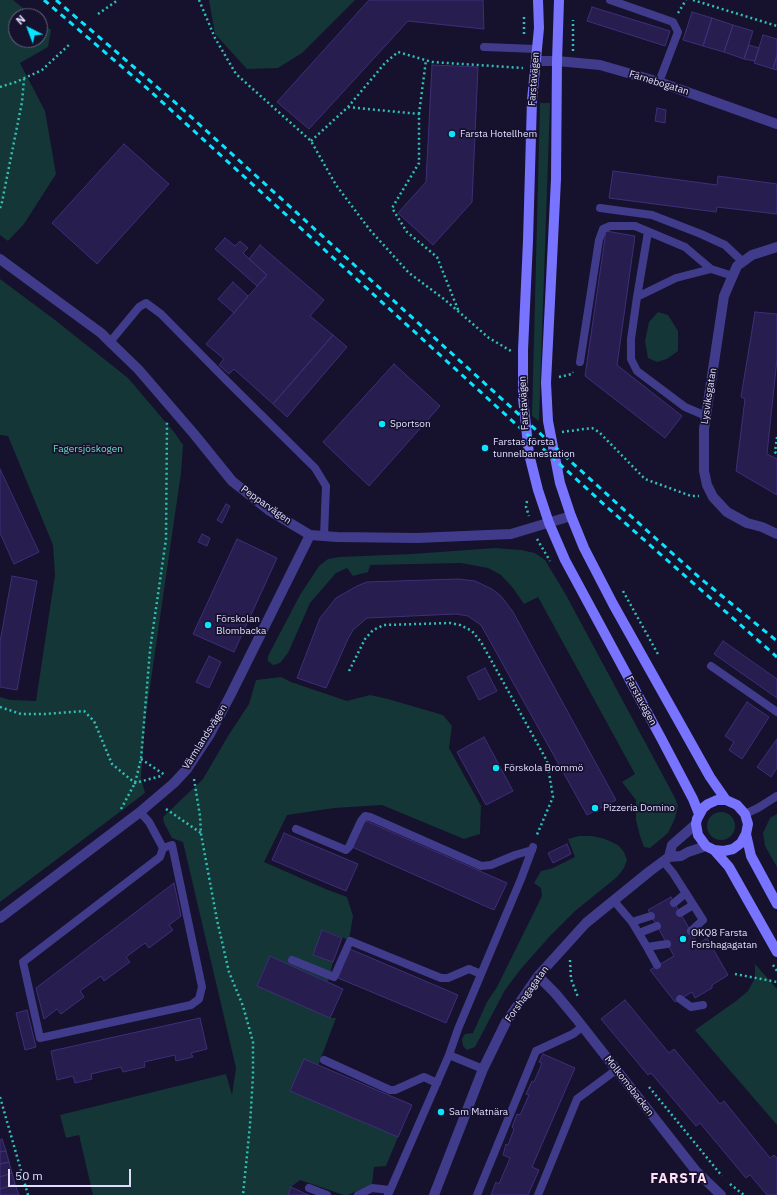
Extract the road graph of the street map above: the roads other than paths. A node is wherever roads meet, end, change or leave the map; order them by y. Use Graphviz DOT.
graph roads {
  1 [pos="538,0"];
  2 [pos="559,0"];
  3 [pos="610,0"];
  4 [pos="484,47"];
  5 [pos="537,49"];
  6 [pos="536,61"];
  7 [pos="556,61"];
  8 [pos="659,82"];
  9 [pos="777,124"];
  10 [pos="600,208"];
  11 [pos="648,232"];
  12 [pos="777,247"];
  13 [pos="0,259"];
  14 [pos="742,262"];
  15 [pos="711,269"];
  16 [pos="733,276"];
  17 [pos="637,298"];
  18 [pos="110,342"];
  19 [pos="580,362"];
  20 [pos="706,416"];
  21 [pos="571,516"];
  22 [pos="549,523"];
  23 [pos="310,534"];
  24 [pos="777,534"];
  25 [pos="324,536"];
  26 [pos="711,666"];
  27 [pos="777,712"];
  28 [pos="777,796"];
  29 [pos="726,800"];
  30 [pos="140,812"];
  31 [pos="699,814"];
  32 [pos="745,814"];
  33 [pos="696,824"];
  34 [pos="296,829"];
  35 [pos="746,834"];
  36 [pos="163,848"];
  37 [pos="710,848"];
  38 [pos="666,859"];
  39 [pos="686,893"];
  40 [pos="614,901"];
  41 [pos="674,903"];
  42 [pos="777,904"];
  43 [pos="693,905"];
  44 [pos="680,913"];
  45 [pos="651,916"];
  46 [pos="0,918"];
  47 [pos="632,922"];
  48 [pos="657,926"];
  49 [pos="691,931"];
  50 [pos="639,933"];
  51 [pos="667,944"];
  52 [pos="648,947"];
  53 [pos="777,952"];
  54 [pos="292,960"];
  55 [pos="657,965"];
  56 [pos="481,974"];
  57 [pos="538,976"];
  58 [pos="680,999"];
  59 [pos="703,1005"];
  60 [pos="582,1027"];
  61 [pos="449,1056"];
  62 [pos="324,1060"];
  63 [pos="483,1069"];
  64 [pos="616,1070"];
  65 [pos="437,1082"];
  66 [pos="309,1188"];
  67 [pos="389,1193"];
  68 [pos="327,1195"];
  69 [pos="358,1195"];
  70 [pos="434,1195"];
  71 [pos="477,1195"];
  72 [pos="538,1195"];
  73 [pos="721,1195"];
  1 -- 5 [label="street, Farstavägen"];
  2 -- 7 [label="street"];
  3 -- 8 [label="lane"];
  4 -- 5 [label="lane"];
  5 -- 6 [label="street, Farstavägen"];
  6 -- 7 [label="street, Färnebogatan"];
  6 -- 22 [label="street, Farstavägen"];
  7 -- 8 [label="street, Färnebogatan"];
  7 -- 21 [label="street"];
  8 -- 9 [label="street, Färnebogatan"];
  10 -- 14 [label="lane"];
  11 -- 15 [label="lane"];
  11 -- 17 [label="lane"];
  11 -- 19 [label="lane"];
  12 -- 14 [label="street, Lysviksgatan"];
  13 -- 18 [label="street, Pepparvägen"];
  14 -- 16 [label="street, Lysviksgatan"];
  15 -- 16 [label="lane"];
  15 -- 17 [label="lane"];
  16 -- 20 [label="street, Lysviksgatan"];
  17 -- 20 [label="lane"];
  18 -- 23 [label="street, Pepparvägen"];
  18 -- 25 [label="lane"];
  20 -- 24 [label="street, Lysviksgatan"];
  21 -- 22 [label="street, Pepparvägen"];
  21 -- 29 [label="street"];
  22 -- 25 [label="street, Pepparvägen"];
  22 -- 31 [label="street, Farstavägen"];
  23 -- 25 [label="street, Pepparvägen"];
  23 -- 30 [label="street, Värmlandsvägen"];
  26 -- 27 [label="lane"];
  28 -- 32 [label="lane"];
  29 -- 31 [label="street"];
  29 -- 32 [label="street"];
  30 -- 36 [label="lane"];
  30 -- 46 [label="street, Värmlandsvägen"];
  31 -- 33 [label="street"];
  32 -- 35 [label="street"];
  33 -- 37 [label="street"];
  33 -- 38 [label="street, Forshagagatan"];
  34 -- 56 [label="lane"];
  35 -- 37 [label="street"];
  35 -- 42 [label="street"];
  36 -- 36 [label="lane"];
  37 -- 38 [label="street, Forshagagatan"];
  37 -- 53 [label="street"];
  38 -- 39 [label="lane"];
  38 -- 40 [label="street, Forshagagatan"];
  39 -- 41 [label="lane"];
  39 -- 43 [label="lane"];
  40 -- 47 [label="lane"];
  40 -- 57 [label="street, Forshagagatan"];
  43 -- 44 [label="lane"];
  43 -- 49 [label="lane"];
  45 -- 47 [label="lane"];
  47 -- 50 [label="lane"];
  48 -- 50 [label="lane"];
  50 -- 52 [label="lane"];
  51 -- 52 [label="lane"];
  52 -- 55 [label="lane"];
  54 -- 56 [label="lane"];
  56 -- 61 [label="lane"];
  57 -- 60 [label="street, Molkomsbacken"];
  57 -- 63 [label="street, Forshagagatan"];
  58 -- 59 [label="lane"];
  60 -- 64 [label="street, Molkomsbacken"];
  60 -- 71 [label="lane"];
  61 -- 63 [label="lane"];
  61 -- 65 [label="lane"];
  62 -- 65 [label="lane"];
  63 -- 70 [label="street, Forshagagatan"];
  64 -- 72 [label="lane"];
  64 -- 73 [label="street, Molkomsbacken"];
  65 -- 67 [label="lane"];
  66 -- 68 [label="lane"];
  67 -- 69 [label="lane"];
}
